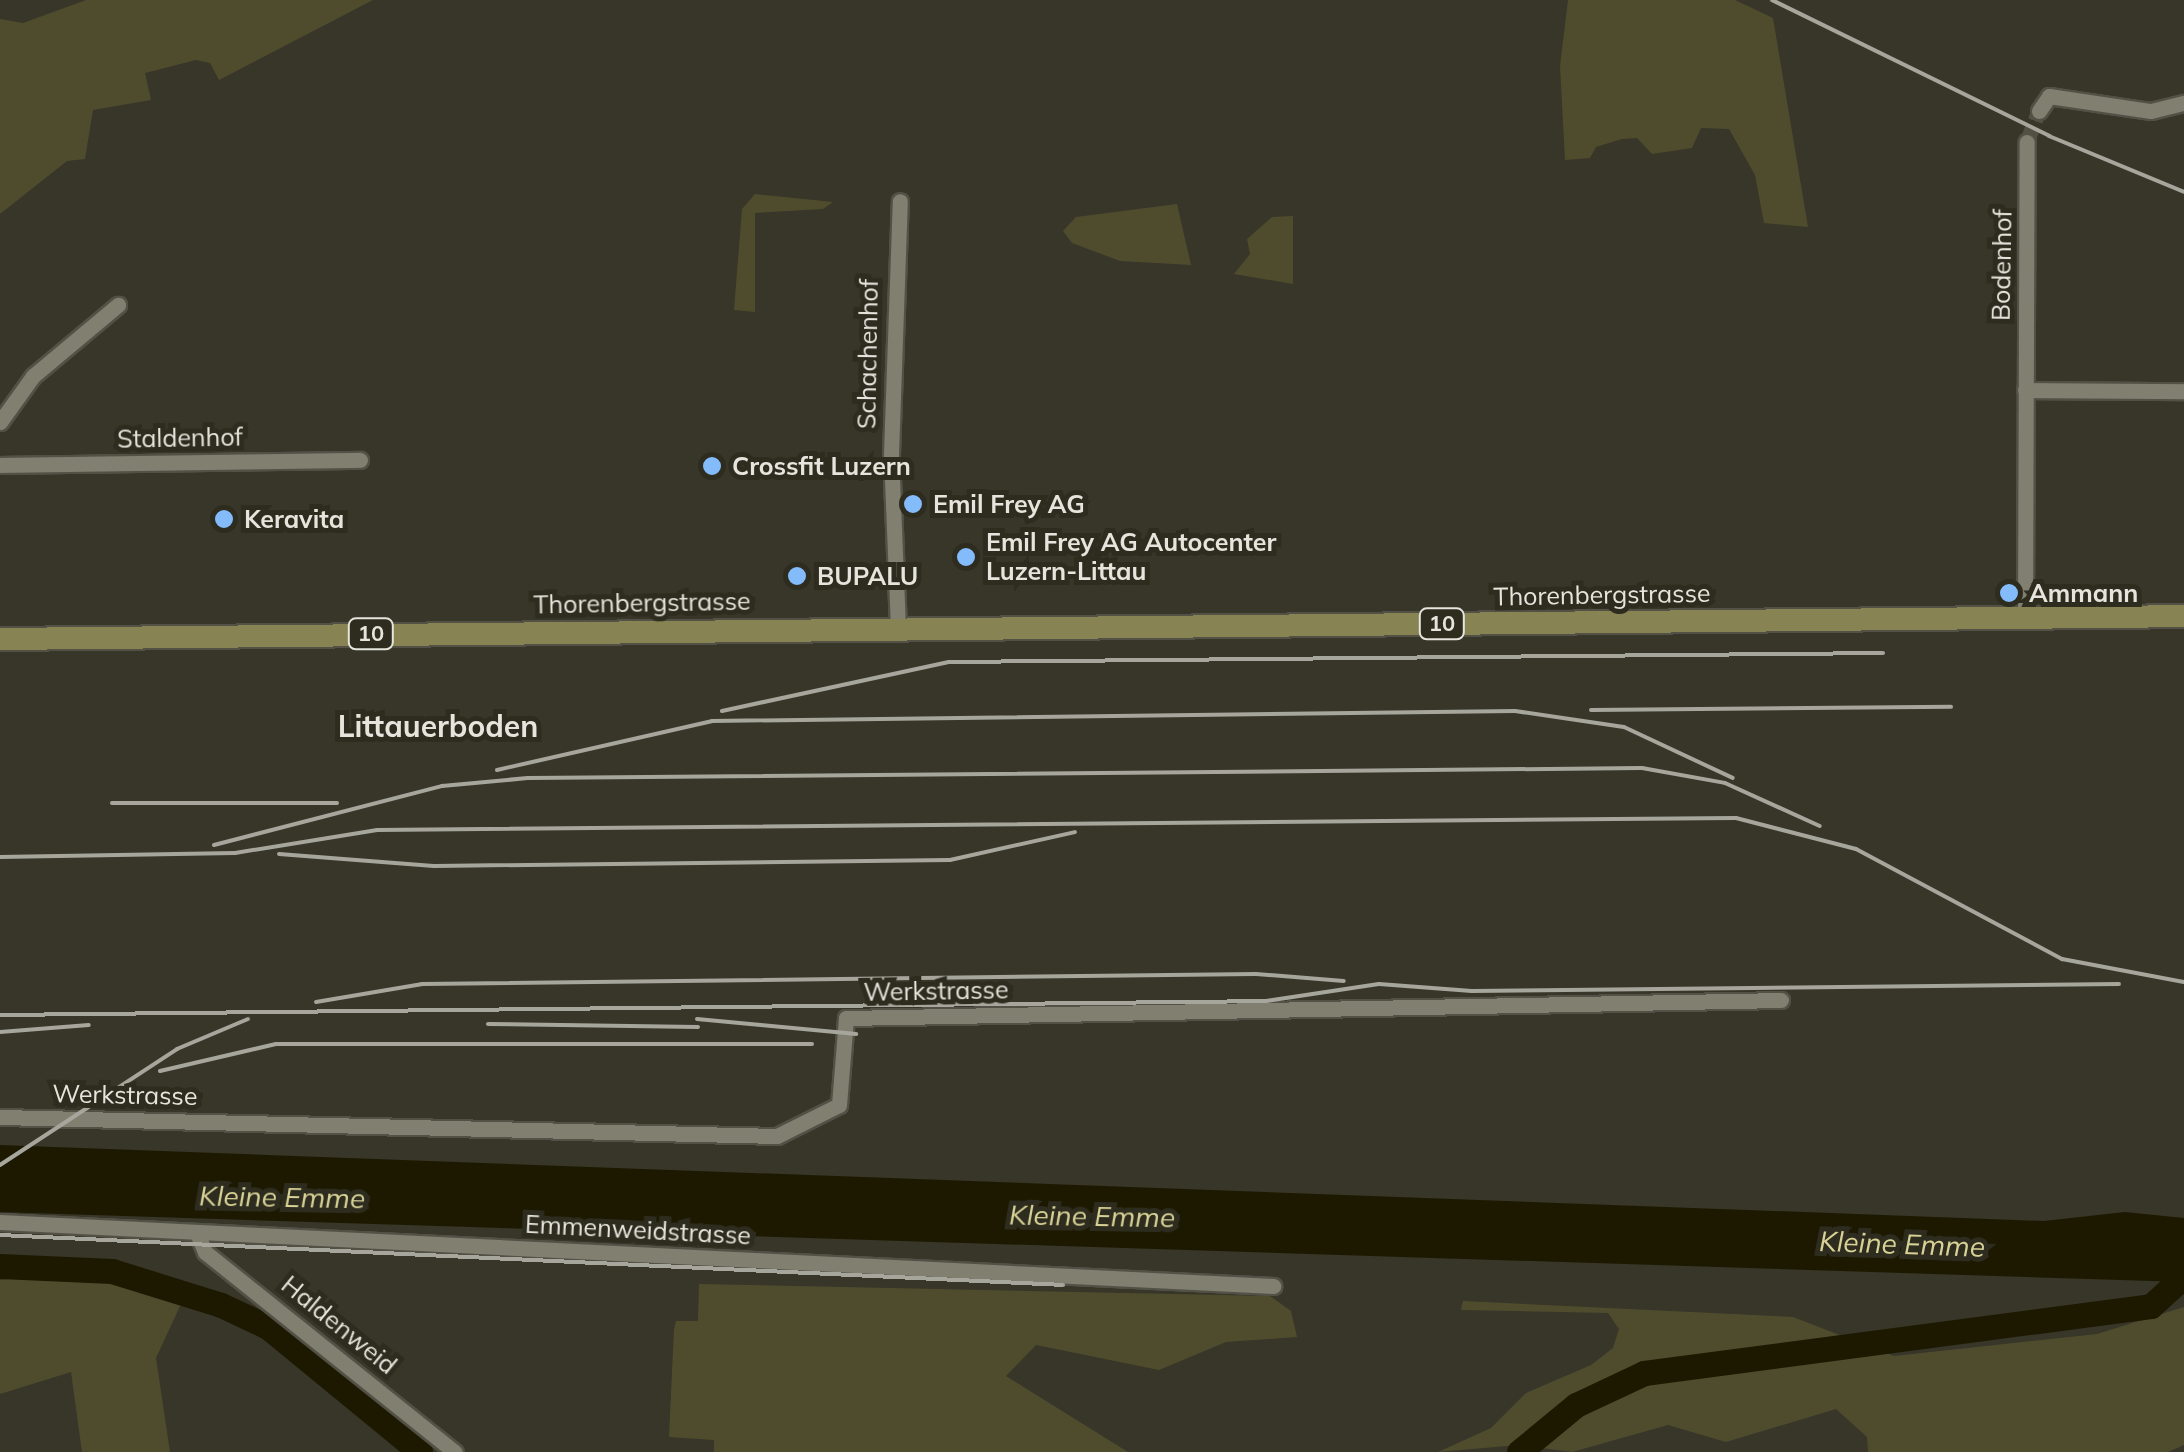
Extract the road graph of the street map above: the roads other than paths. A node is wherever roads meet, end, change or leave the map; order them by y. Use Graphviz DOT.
graph roads {
  1 [pos="2184,104"];
  2 [pos="2039,111"];
  3 [pos="2027,142"];
  4 [pos="900,201"];
  5 [pos="118,305"];
  6 [pos="2025,390"];
  7 [pos="2184,391"];
  8 [pos="0,422"];
  9 [pos="360,460"];
  10 [pos="0,465"];
  11 [pos="2184,616"];
  12 [pos="2025,618"];
  13 [pos="898,628"];
  14 [pos="0,638"];
  15 [pos="1781,1000"];
  16 [pos="0,1118"];
  17 [pos="0,1222"];
  18 [pos="198,1233"];
  19 [pos="1273,1286"];
  20 [pos="455,1452"];
  1 -- 2 [label="street"];
  3 -- 6 [label="street, Bodenhof"];
  4 -- 13 [label="street, Schachenhof"];
  5 -- 8 [label="street"];
  6 -- 7 [label="street"];
  6 -- 12 [label="street, Bodenhof"];
  9 -- 10 [label="street, Staldenhof"];
  11 -- 12 [label="main road, Thorenbergstrasse / 10"];
  12 -- 13 [label="main road, Thorenbergstrasse / 10"];
  13 -- 14 [label="main road, Thorenbergstrasse / 10"];
  15 -- 16 [label="street, Werkstrasse"];
  17 -- 18 [label="street, Emmenweidstrasse"];
  18 -- 19 [label="street, Emmenweidstrasse"];
  18 -- 20 [label="street, Haldenweid"];
}
